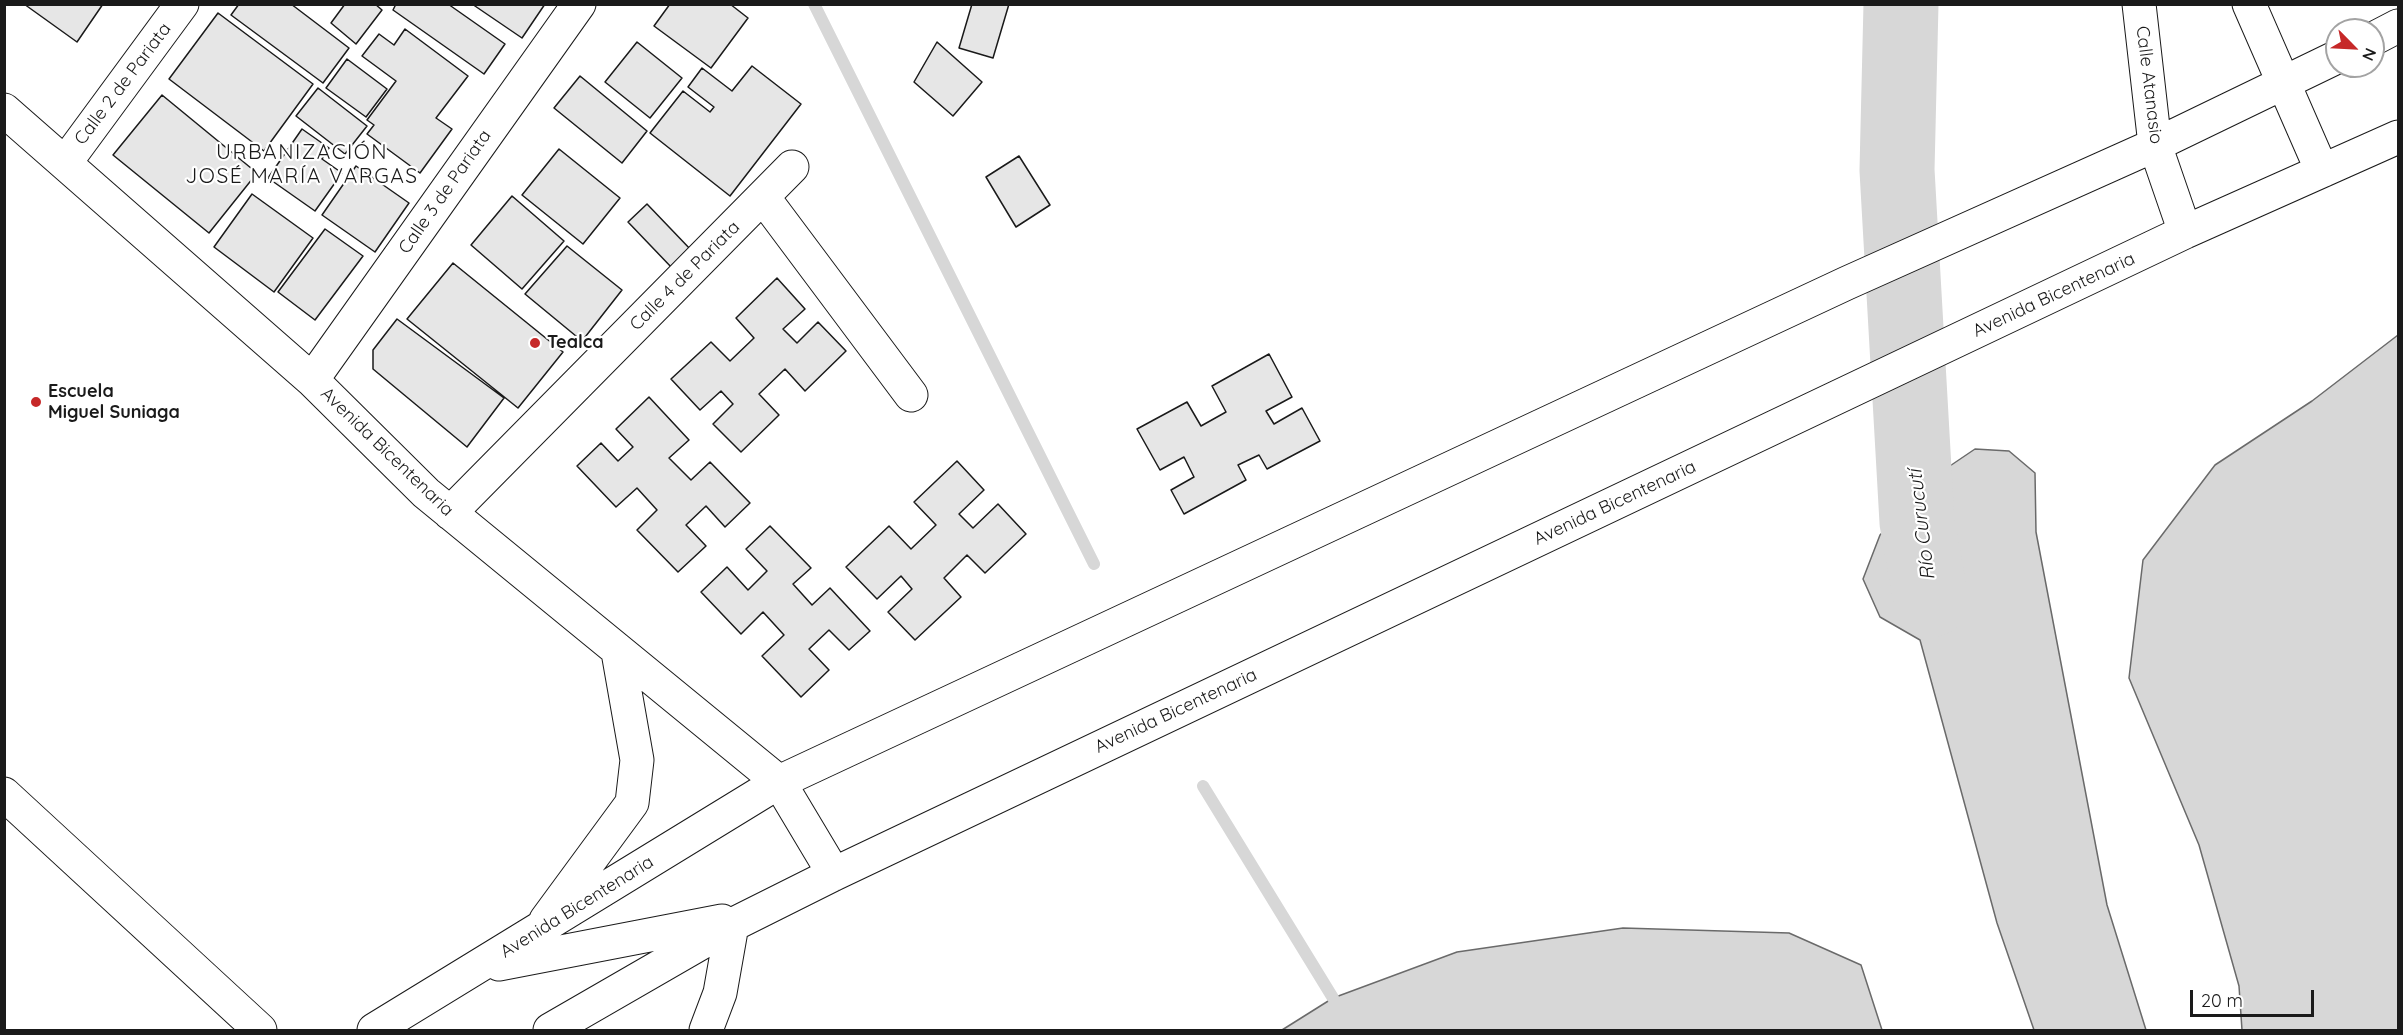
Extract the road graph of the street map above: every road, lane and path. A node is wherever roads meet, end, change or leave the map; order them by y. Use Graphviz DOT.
graph roads {
  1 [pos="182,4"];
  2 [pos="579,4"];
  3 [pos="2139,4"];
  4 [pos="2249,4"];
  5 [pos="2325,63"];
  6 [pos="2283,84"];
  7 [pos="4,110"];
  8 [pos="2398,137"];
  9 [pos="2155,145"];
  10 [pos="65,163"];
  11 [pos="792,167"];
  12 [pos="2322,171"];
  13 [pos="763,197"];
  14 [pos="2186,232"];
  15 [pos="312,380"];
  16 [pos="911,395"];
  17 [pos="450,513"];
  18 [pos="618,652"];
  19 [pos="779,782"];
  20 [pos="4,794"];
  21 [pos="834,874"];
  22 [pos="743,920"];
  23 [pos="536,933"];
  24 [pos="477,969"];
  25 [pos="260,1030"];
  26 [pos="374,1030"];
  27 [pos="550,1030"];
  28 [pos="706,1030"];
  1 -- 10 [label="street, Calle 2 de Pariata"];
  2 -- 15 [label="street, Calle 3 de Pariata"];
  3 -- 9 [label="street, Calle Atanasio"];
  4 -- 6 [label="street"];
  5 -- 6 [label="street, Avenida Bicentenaria"];
  6 -- 9 [label="street, Avenida Bicentenaria"];
  6 -- 12 [label="street"];
  7 -- 10 [label="street, Avenida Bicentenaria"];
  8 -- 12 [label="street, Avenida Bicentenaria"];
  9 -- 14 [label="street, Calle Atanasio"];
  9 -- 19 [label="street, Avenida Bicentenaria"];
  10 -- 15 [label="street, Avenida Bicentenaria"];
  11 -- 13 [label="street, Calle 4 de Pariata"];
  12 -- 14 [label="street, Avenida Bicentenaria"];
  13 -- 16 [label="street"];
  13 -- 17 [label="street, Calle 4 de Pariata"];
  14 -- 21 [label="street, Avenida Bicentenaria"];
  15 -- 17 [label="street, Avenida Bicentenaria"];
  17 -- 18 [label="street, Avenida Bicentenaria"];
  18 -- 19 [label="street, Avenida Bicentenaria"];
  18 -- 23 [label="street"];
  19 -- 21 [label="street, Avenida Bicentenaria"];
  19 -- 23 [label="street, Avenida Bicentenaria"];
  20 -- 25 [label="street"];
  21 -- 22 [label="street, Avenida Bicentenaria"];
  22 -- 24 [label="street"];
  22 -- 27 [label="street, Avenida Bicentenaria"];
  22 -- 28 [label="street"];
  23 -- 24 [label="street, Avenida Bicentenaria"];
  24 -- 26 [label="street, Avenida Bicentenaria"];
}
